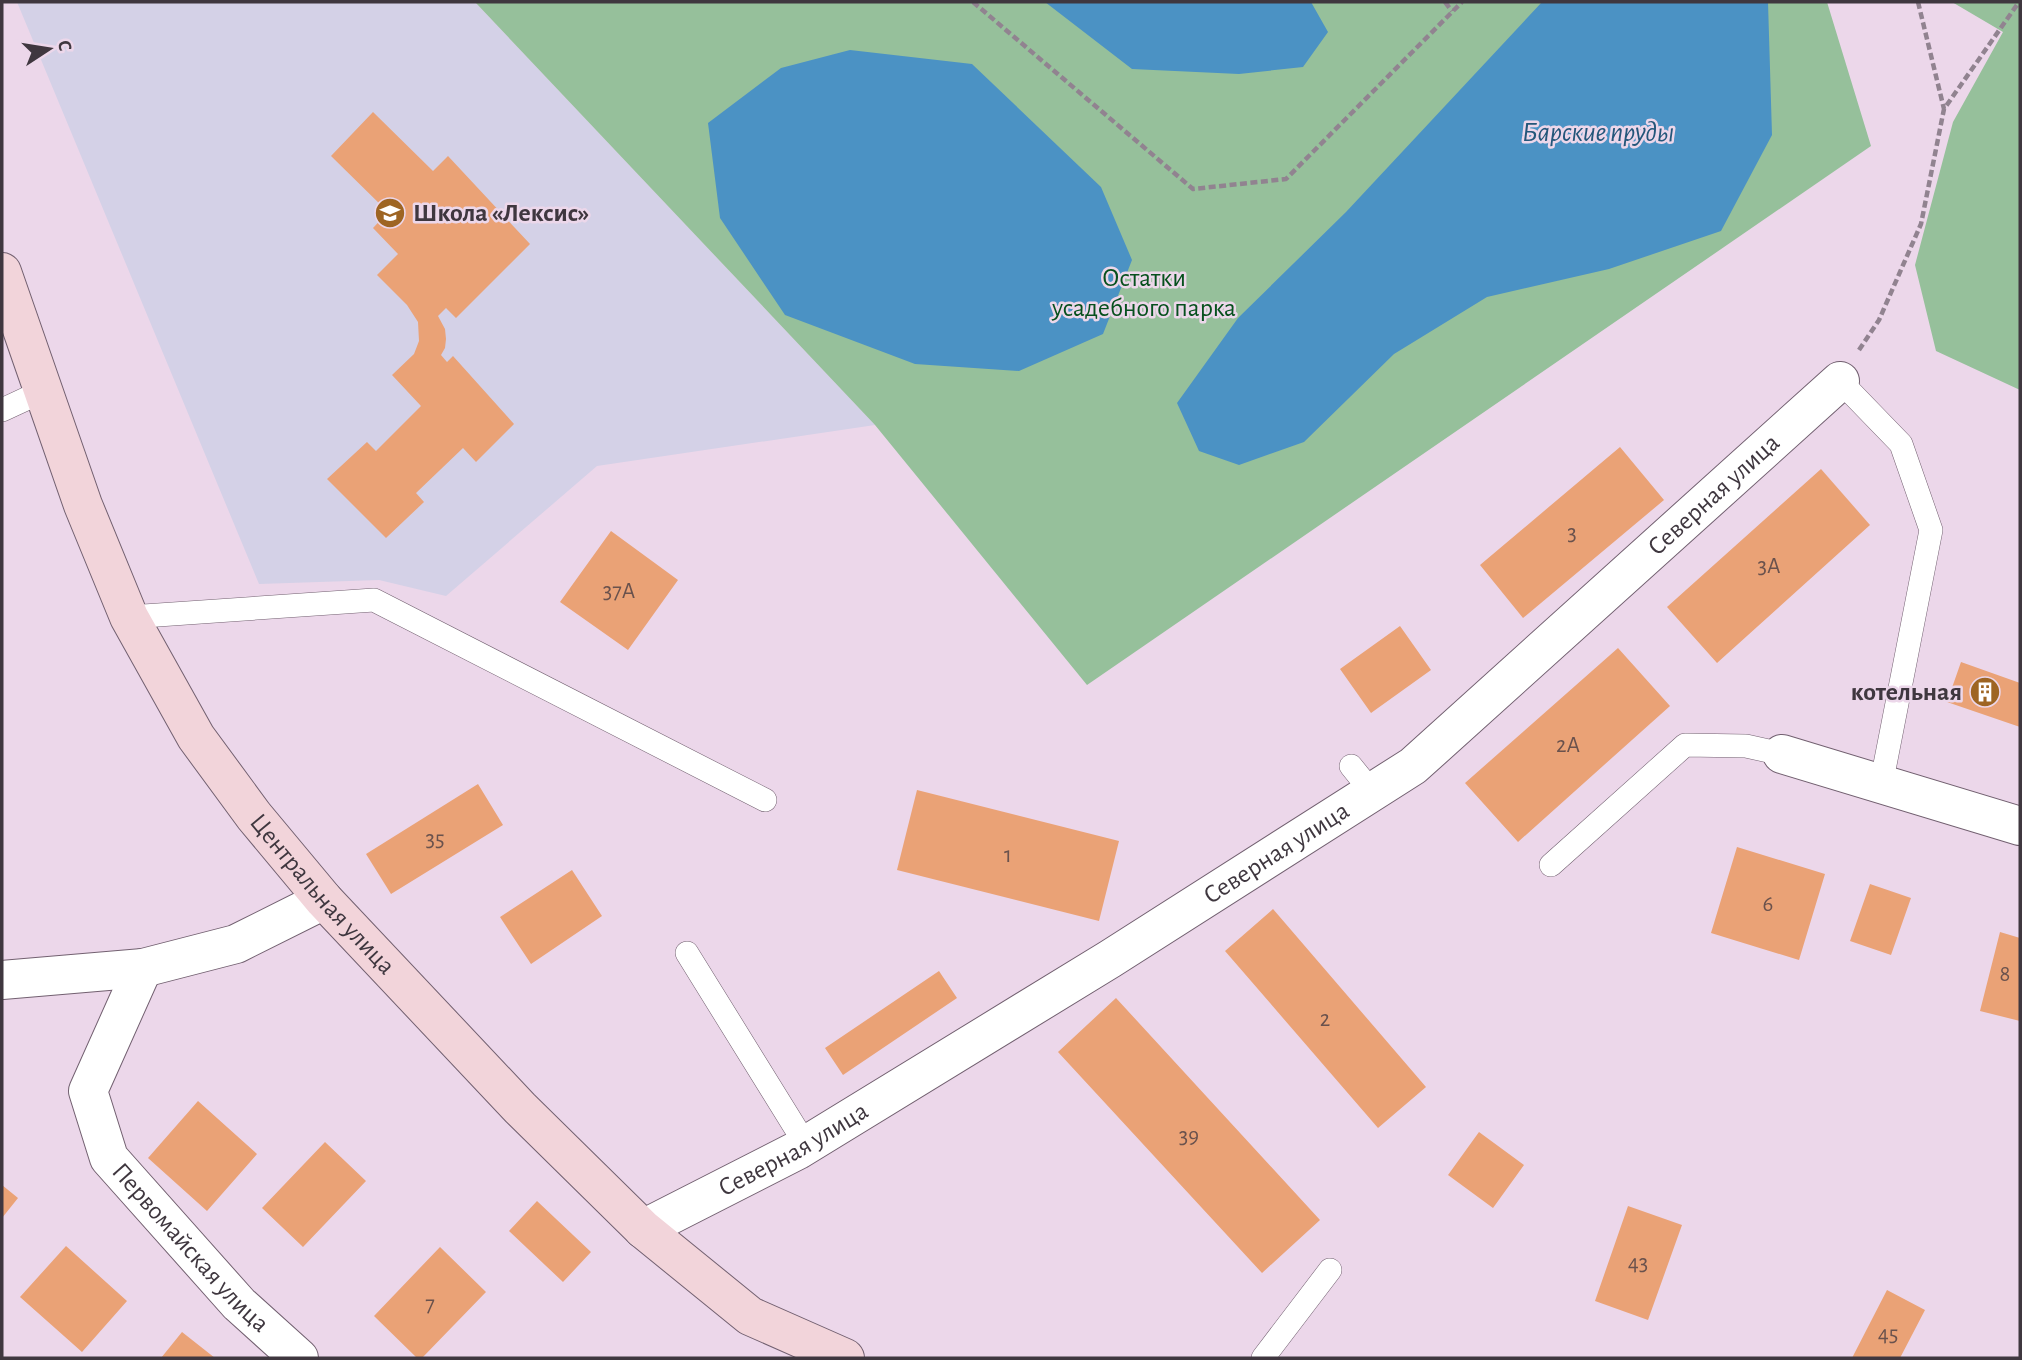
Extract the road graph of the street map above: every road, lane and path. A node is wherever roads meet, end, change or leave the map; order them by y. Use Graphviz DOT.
graph roads {
  1 [pos="973,2"];
  2 [pos="1445,2"];
  3 [pos="1462,2"];
  4 [pos="1918,2"];
  5 [pos="2019,2"];
  6 [pos="1452,11"];
  7 [pos="1944,109"];
  8 [pos="2,272"];
  9 [pos="1840,381"];
  10 [pos="43,391"];
  11 [pos="2,410"];
  12 [pos="129,617"];
  13 [pos="1782,754"];
  14 [pos="1881,785"];
  15 [pos="765,800"];
  16 [pos="2020,826"];
  17 [pos="1551,865"];
  18 [pos="324,900"];
  19 [pos="687,953"];
  20 [pos="143,968"];
  21 [pos="2,981"];
  22 [pos="806,1145"];
  23 [pos="643,1229"];
  24 [pos="1330,1270"];
  25 [pos="750,1316"];
  26 [pos="299,1358"];
  27 [pos="795,1358"];
  28 [pos="845,1358"];
  29 [pos="1263,1358"];
  1 -- 6 [label="path"];
  2 -- 6 [label="path"];
  3 -- 6 [label="path"];
  4 -- 7 [label="path"];
  5 -- 7 [label="path"];
  7 -- 9 [label="path"];
  8 -- 10 [label="street, Центральная улица"];
  9 -- 14 [label="lane"];
  9 -- 22 [label="street, Северная улица"];
  10 -- 11 [label="lane"];
  10 -- 12 [label="street, Центральная улица"];
  12 -- 15 [label="lane"];
  12 -- 18 [label="street, Центральная улица"];
  13 -- 14 [label="street"];
  13 -- 17 [label="lane"];
  14 -- 16 [label="street"];
  18 -- 20 [label="street"];
  18 -- 23 [label="street, Центральная улица"];
  19 -- 22 [label="lane"];
  20 -- 21 [label="street"];
  20 -- 26 [label="street, Первомайская улица"];
  22 -- 23 [label="street, Северная улица"];
  23 -- 25 [label="street, Центральная улица"];
  24 -- 29 [label="lane"];
  25 -- 27 [label="street"];
  25 -- 28 [label="street, Центральная улица"];
}
